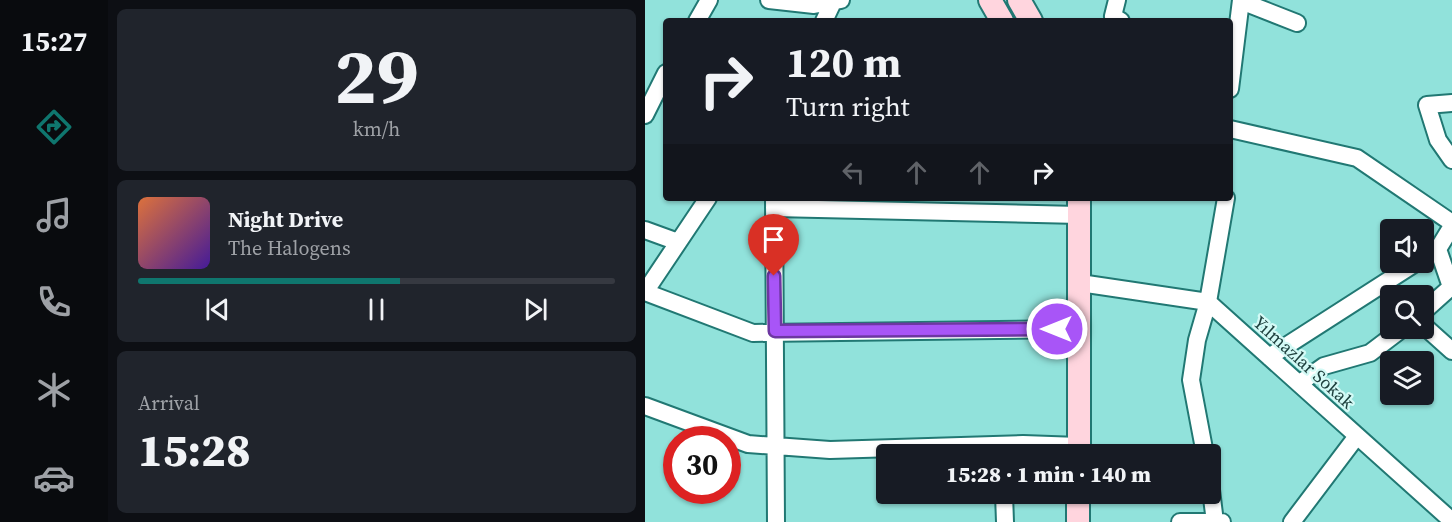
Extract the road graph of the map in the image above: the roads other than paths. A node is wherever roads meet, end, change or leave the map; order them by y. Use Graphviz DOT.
graph roads {
  1 [pos="709,0"];
  2 [pos="769,0"];
  3 [pos="836,0"];
  4 [pos="990,0"];
  5 [pos="1019,0"];
  6 [pos="1117,0"];
  7 [pos="1241,0"];
  8 [pos="699,18"];
  9 [pos="826,18"];
  10 [pos="1000,18"];
  11 [pos="1029,18"];
  12 [pos="1116,18"];
  13 [pos="1297,23"];
  14 [pos="1233,65"];
  15 [pos="645,76"];
  16 [pos="663,78"];
  17 [pos="663,82"];
  18 [pos="1452,103"];
  19 [pos="645,116"];
  20 [pos="1233,130"];
  21 [pos="1452,160"];
  22 [pos="706,201"];
  23 [pos="1226,201"];
  24 [pos="774,203"];
  25 [pos="1079,206"];
  26 [pos="1452,224"];
  27 [pos="645,230"];
  28 [pos="678,242"];
  29 [pos="1438,249"];
  30 [pos="1434,251"];
  31 [pos="1400,273"];
  32 [pos="1080,283"];
  33 [pos="1208,302"];
  34 [pos="1434,302"];
  35 [pos="1080,329"];
  36 [pos="775,331"];
  37 [pos="1434,335"];
  38 [pos="1388,339"];
  39 [pos="1452,351"];
  40 [pos="1269,357"];
  41 [pos="1300,383"];
  42 [pos="645,406"];
  43 [pos="1357,436"];
  44 [pos="1079,444"];
  45 [pos="1203,444"];
  46 [pos="776,446"];
  47 [pos="876,450"];
  48 [pos="1004,504"];
  49 [pos="1078,504"];
  50 [pos="1213,504"];
  51 [pos="1452,521"];
  52 [pos="776,522"];
  53 [pos="1005,522"];
  54 [pos="1078,522"];
  55 [pos="1180,522"];
  56 [pos="1215,522"];
  57 [pos="1222,522"];
  58 [pos="1292,522"];
  1 -- 8 [label="street"];
  2 -- 3 [label="street"];
  3 -- 9 [label="street"];
  4 -- 10 [label="main road"];
  5 -- 11 [label="main road"];
  6 -- 12 [label="street"];
  7 -- 13 [label="street"];
  7 -- 14 [label="street"];
  15 -- 16 [label="street"];
  17 -- 19 [label="street"];
  18 -- 21 [label="street"];
  20 -- 26 [label="street"];
  22 -- 28 [label="street"];
  23 -- 33 [label="street"];
  24 -- 25 [label="street"];
  24 -- 36 [label="street"];
  25 -- 32 [label="main road"];
  26 -- 29 [label="street"];
  27 -- 28 [label="street"];
  28 -- 36 [label="street"];
  29 -- 30 [label="street"];
  29 -- 34 [label="street"];
  31 -- 40 [label="street"];
  32 -- 33 [label="street"];
  32 -- 35 [label="main road"];
  33 -- 40 [label="street, Yılmazlar Sokak"];
  33 -- 45 [label="street"];
  35 -- 36 [label="street"];
  35 -- 44 [label="main road"];
  36 -- 46 [label="street"];
  37 -- 39 [label="street"];
  38 -- 41 [label="street"];
  40 -- 41 [label="street, Yılmazlar Sokak"];
  41 -- 43 [label="street, Yılmazlar Sokak"];
  42 -- 46 [label="street"];
  43 -- 51 [label="street, Yılmazlar Sokak"];
  43 -- 58 [label="street"];
  46 -- 47 [label="street"];
  46 -- 52 [label="street"];
  48 -- 53 [label="street"];
  49 -- 54 [label="main road"];
  50 -- 56 [label="street"];
  55 -- 56 [label="street"];
  56 -- 57 [label="street"];
}
